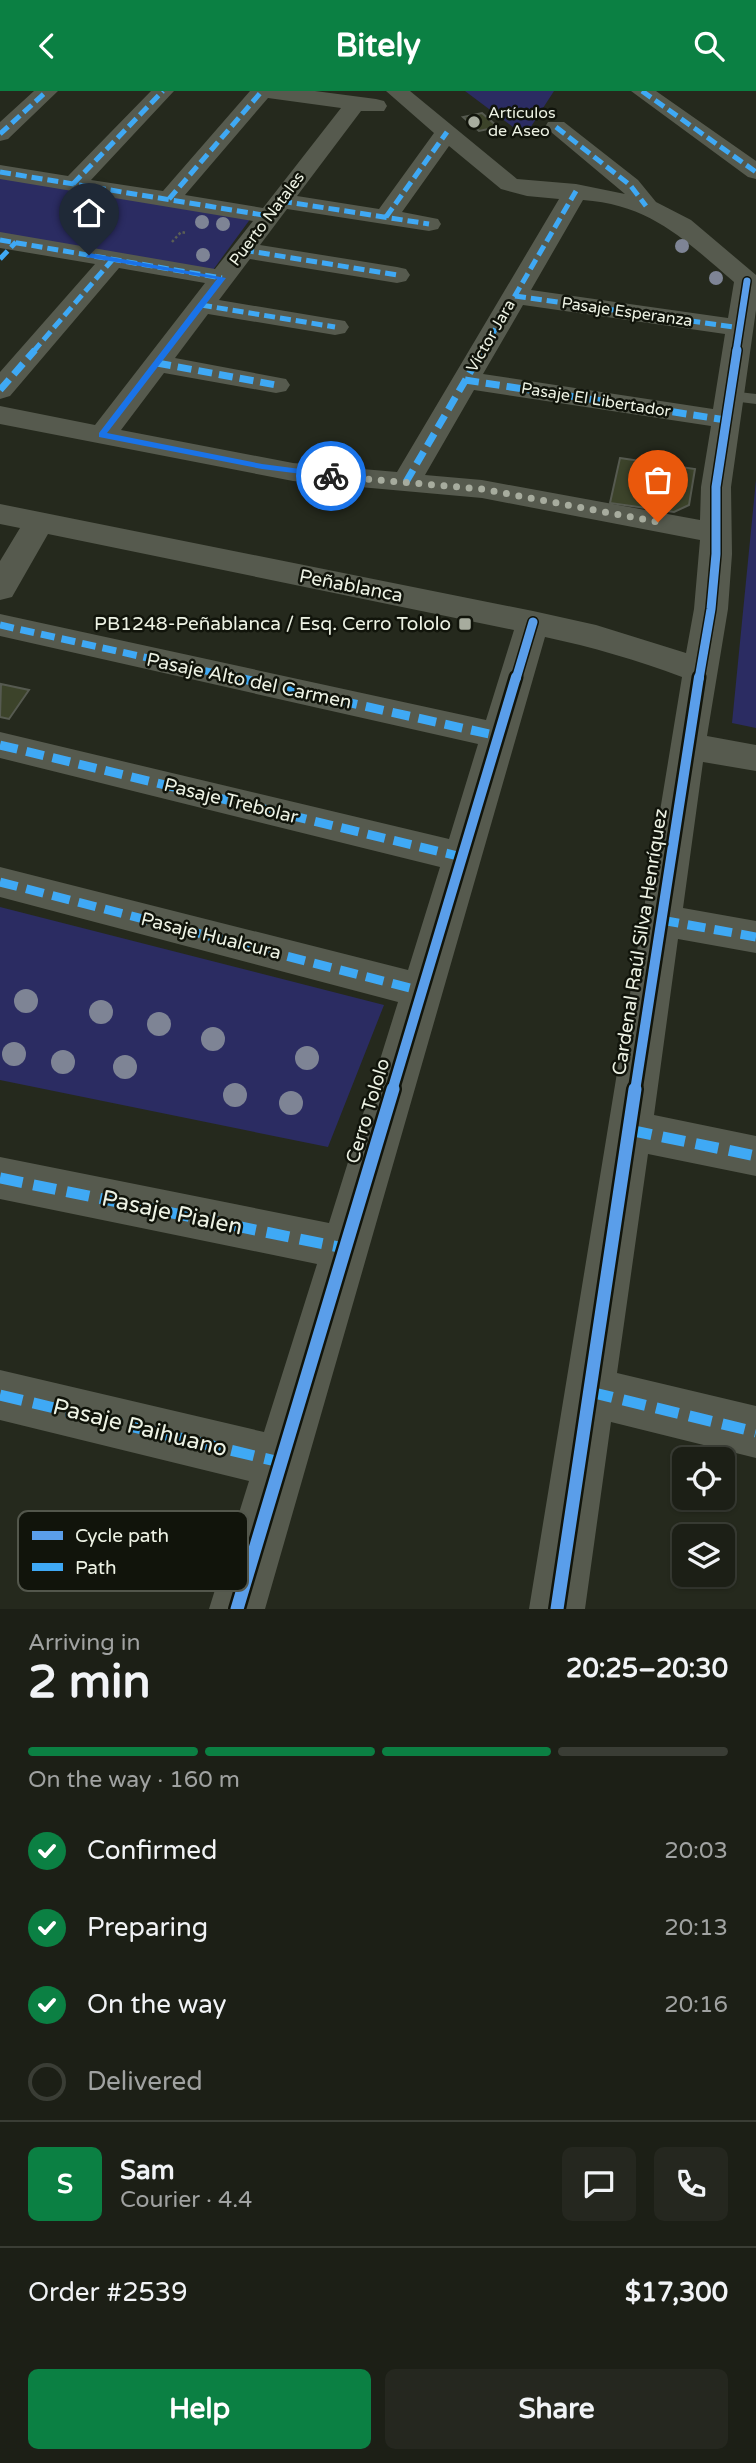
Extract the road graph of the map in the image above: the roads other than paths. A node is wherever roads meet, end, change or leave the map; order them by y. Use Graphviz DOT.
graph roads {
  1 [pos="47,91"];
  2 [pos="163,91"];
  3 [pos="262,91"];
  4 [pos="267,91"];
  5 [pos="397,91"];
  6 [pos="642,91"];
  7 [pos="355,104"];
  8 [pos="415,106"];
  9 [pos="556,127"];
  10 [pos="447,132"];
  11 [pos="0,134"];
  12 [pos="0,172"];
  13 [pos="756,172"];
  14 [pos="73,184"];
  15 [pos="576,191"];
  16 [pos="169,199"];
  17 [pos="646,206"];
  18 [pos="275,208"];
  19 [pos="386,217"];
  20 [pos="429,224"];
  21 [pos="5,247"];
  22 [pos="243,250"];
  23 [pos="113,259"];
  24 [pos="397,275"];
  25 [pos="222,278"];
  26 [pos="751,284"];
  27 [pos="514,296"];
  28 [pos="201,305"];
  29 [pos="335,327"];
  30 [pos="740,328"];
  31 [pos="157,363"];
  32 [pos="465,380"];
  33 [pos="276,385"];
  34 [pos="0,390"];
  35 [pos="738,405"];
  36 [pos="0,415"];
  37 [pos="102,435"];
  38 [pos="406,482"];
  39 [pos="0,514"];
  40 [pos="39,522"];
  41 [pos="715,533"];
  42 [pos="0,589"];
  43 [pos="533,622"];
  44 [pos="0,625"];
  45 [pos="699,671"];
  46 [pos="499,736"];
  47 [pos="0,745"];
  48 [pos="687,746"];
  49 [pos="756,758"];
  50 [pos="462,857"];
  51 [pos="0,882"];
  52 [pos="661,920"];
  53 [pos="756,937"];
  54 [pos="422,991"];
  55 [pos="629,1130"];
  56 [pos="756,1156"];
  57 [pos="0,1178"];
  58 [pos="344,1248"];
  59 [pos="590,1392"];
  60 [pos="0,1395"];
  61 [pos="756,1432"];
  62 [pos="280,1462"];
  63 [pos="248,1571"];
  64 [pos="242,1591"];
  65 [pos="237,1609"];
  66 [pos="557,1609"];
  1 -- 11 [label="street"];
  2 -- 14 [label="street"];
  3 -- 16 [label="street"];
  4 -- 7 [label="street"];
  5 -- 8 [label="street"];
  6 -- 13 [label="street"];
  7 -- 8 [label="street"];
  7 -- 18 [label="street, Puerto Natales"];
  8 -- 10 [label="street"];
  9 -- 17 [label="street"];
  10 -- 15 [label="street"];
  10 -- 19 [label="street"];
  12 -- 14 [label="street"];
  14 -- 16 [label="street"];
  15 -- 17 [label="street"];
  15 -- 27 [label="street, Víctor Jara"];
  16 -- 18 [label="street"];
  17 -- 26 [label="street"];
  18 -- 19 [label="street"];
  18 -- 22 [label="street, Puerto Natales"];
  19 -- 20 [label="street"];
  21 -- 23 [label="street"];
  22 -- 24 [label="street"];
  22 -- 25 [label="street, Puerto Natales"];
  23 -- 25 [label="street"];
  23 -- 34 [label="street"];
  25 -- 28 [label="street, Puerto Natales"];
  26 -- 30 [label="street, Cardenal Raúl Silva Henríquez"];
  27 -- 30 [label="street, Pasaje Esperanza"];
  27 -- 32 [label="street, Víctor Jara"];
  28 -- 29 [label="street"];
  28 -- 31 [label="street, Puerto Natales"];
  30 -- 35 [label="street, Cardenal Raúl Silva Henríquez"];
  31 -- 33 [label="street"];
  31 -- 37 [label="street, Puerto Natales"];
  32 -- 35 [label="street, Pasaje El Libertador"];
  32 -- 38 [label="street, Víctor Jara"];
  35 -- 41 [label="street, Cardenal Raúl Silva Henríquez"];
  36 -- 37 [label="street"];
  37 -- 38 [label="street"];
  38 -- 41 [label="street"];
  39 -- 40 [label="street, Peñablanca"];
  40 -- 42 [label="street"];
  40 -- 43 [label="street, Peñablanca"];
  41 -- 45 [label="street, Cardenal Raúl Silva Henríquez"];
  43 -- 45 [label="street, Peñablanca"];
  43 -- 46 [label="street, Cerro Tololo"];
  44 -- 46 [label="street, Pasaje Alto del Carmen"];
  45 -- 48 [label="street, Cardenal Raúl Silva Henríquez"];
  46 -- 50 [label="street, Cerro Tololo"];
  47 -- 50 [label="street, Pasaje Trebolar"];
  48 -- 49 [label="street"];
  48 -- 52 [label="street, Cardenal Raúl Silva Henríquez"];
  50 -- 54 [label="street, Cerro Tololo"];
  51 -- 54 [label="street, Pasaje Hualcura"];
  52 -- 53 [label="street"];
  52 -- 55 [label="street, Cardenal Raúl Silva Henríquez"];
  54 -- 58 [label="street, Cerro Tololo"];
  55 -- 56 [label="street"];
  55 -- 59 [label="street, Cardenal Raúl Silva Henríquez"];
  57 -- 58 [label="street, Pasaje Pialen"];
  58 -- 62 [label="street, Cerro Tololo"];
  59 -- 61 [label="street"];
  59 -- 66 [label="street, Cardenal Raúl Silva Henríquez"];
  60 -- 62 [label="street, Pasaje Paihuano"];
  62 -- 63 [label="street, Cerro Tololo"];
  64 -- 65 [label="street, Cerro Tololo"];
}
